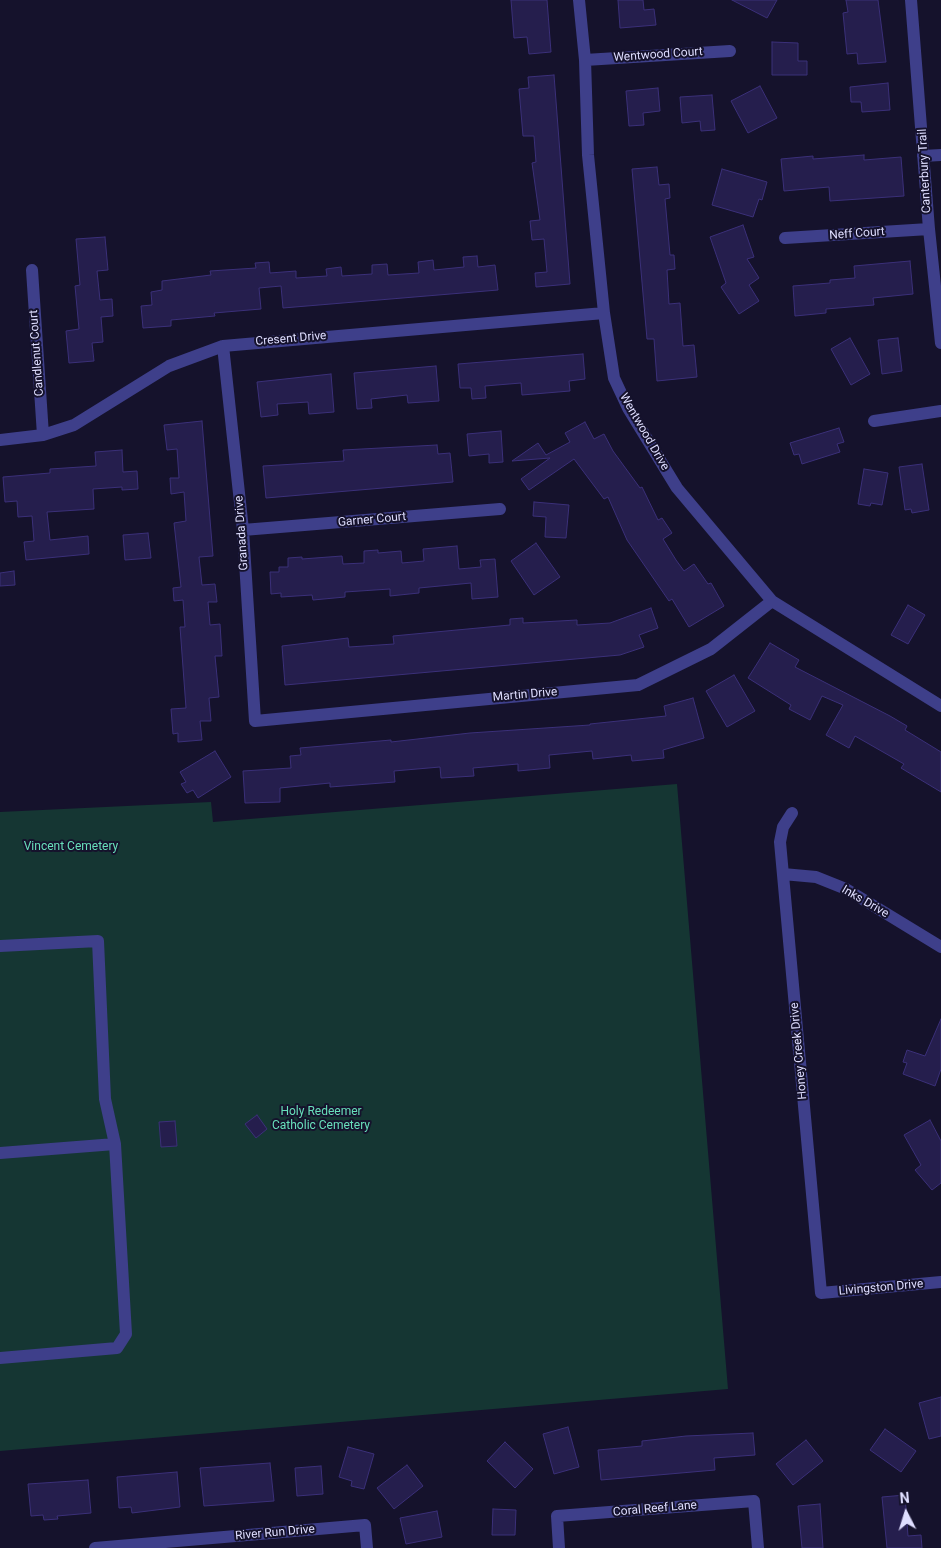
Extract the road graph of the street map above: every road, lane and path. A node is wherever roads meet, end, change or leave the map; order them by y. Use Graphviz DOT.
graph roads {
  1 [pos="579,0"];
  2 [pos="911,0"];
  3 [pos="730,51"];
  4 [pos="585,60"];
  5 [pos="941,155"];
  6 [pos="923,156"];
  7 [pos="929,229"];
  8 [pos="785,238"];
  9 [pos="32,270"];
  10 [pos="604,313"];
  11 [pos="941,343"];
  12 [pos="223,346"];
  13 [pos="941,411"];
  14 [pos="874,421"];
  15 [pos="43,435"];
  16 [pos="0,440"];
  17 [pos="500,509"];
  18 [pos="243,530"];
  19 [pos="772,601"];
  20 [pos="941,706"];
  21 [pos="254,721"];
  22 [pos="792,813"];
  23 [pos="783,874"];
  24 [pos="0,946"];
  25 [pos="941,947"];
  26 [pos="115,1144"];
  27 [pos="0,1153"];
  28 [pos="941,1282"];
  29 [pos="821,1293"];
  30 [pos="0,1358"];
  31 [pos="163,1545"];
  32 [pos="95,1548"];
  33 [pos="367,1548"];
  34 [pos="559,1548"];
  35 [pos="758,1548"];
  1 -- 4 [label="street, Wentwood Drive"];
  2 -- 6 [label="street, Canterbury Trail"];
  3 -- 4 [label="street, Wentwood Court"];
  4 -- 10 [label="street, Wentwood Drive"];
  5 -- 6 [label="street"];
  6 -- 7 [label="street, Canterbury Trail"];
  7 -- 8 [label="street, Neff Court"];
  7 -- 11 [label="street, Canterbury Trail"];
  9 -- 15 [label="street, Candlenut Court"];
  10 -- 12 [label="street, Cresent Drive"];
  10 -- 19 [label="street, Wentwood Drive"];
  12 -- 15 [label="street, Cresent Drive"];
  12 -- 18 [label="street, Granada Drive"];
  13 -- 14 [label="street"];
  15 -- 16 [label="street, Cresent Drive"];
  17 -- 18 [label="street, Garner Court"];
  18 -- 21 [label="street, Granada Drive"];
  19 -- 20 [label="street, Wentwood Drive"];
  19 -- 21 [label="street, Martin Drive"];
  22 -- 23 [label="street, Honey Creek Drive"];
  23 -- 25 [label="street, Inks Drive"];
  23 -- 29 [label="street, Honey Creek Drive"];
  24 -- 26 [label="street"];
  26 -- 27 [label="street"];
  26 -- 30 [label="street"];
  28 -- 29 [label="street, Livingston Drive"];
  31 -- 32 [label="street, River Run Drive"];
  31 -- 33 [label="street, River Run Drive"];
  34 -- 35 [label="street, Coral Reef Lane"];
}
